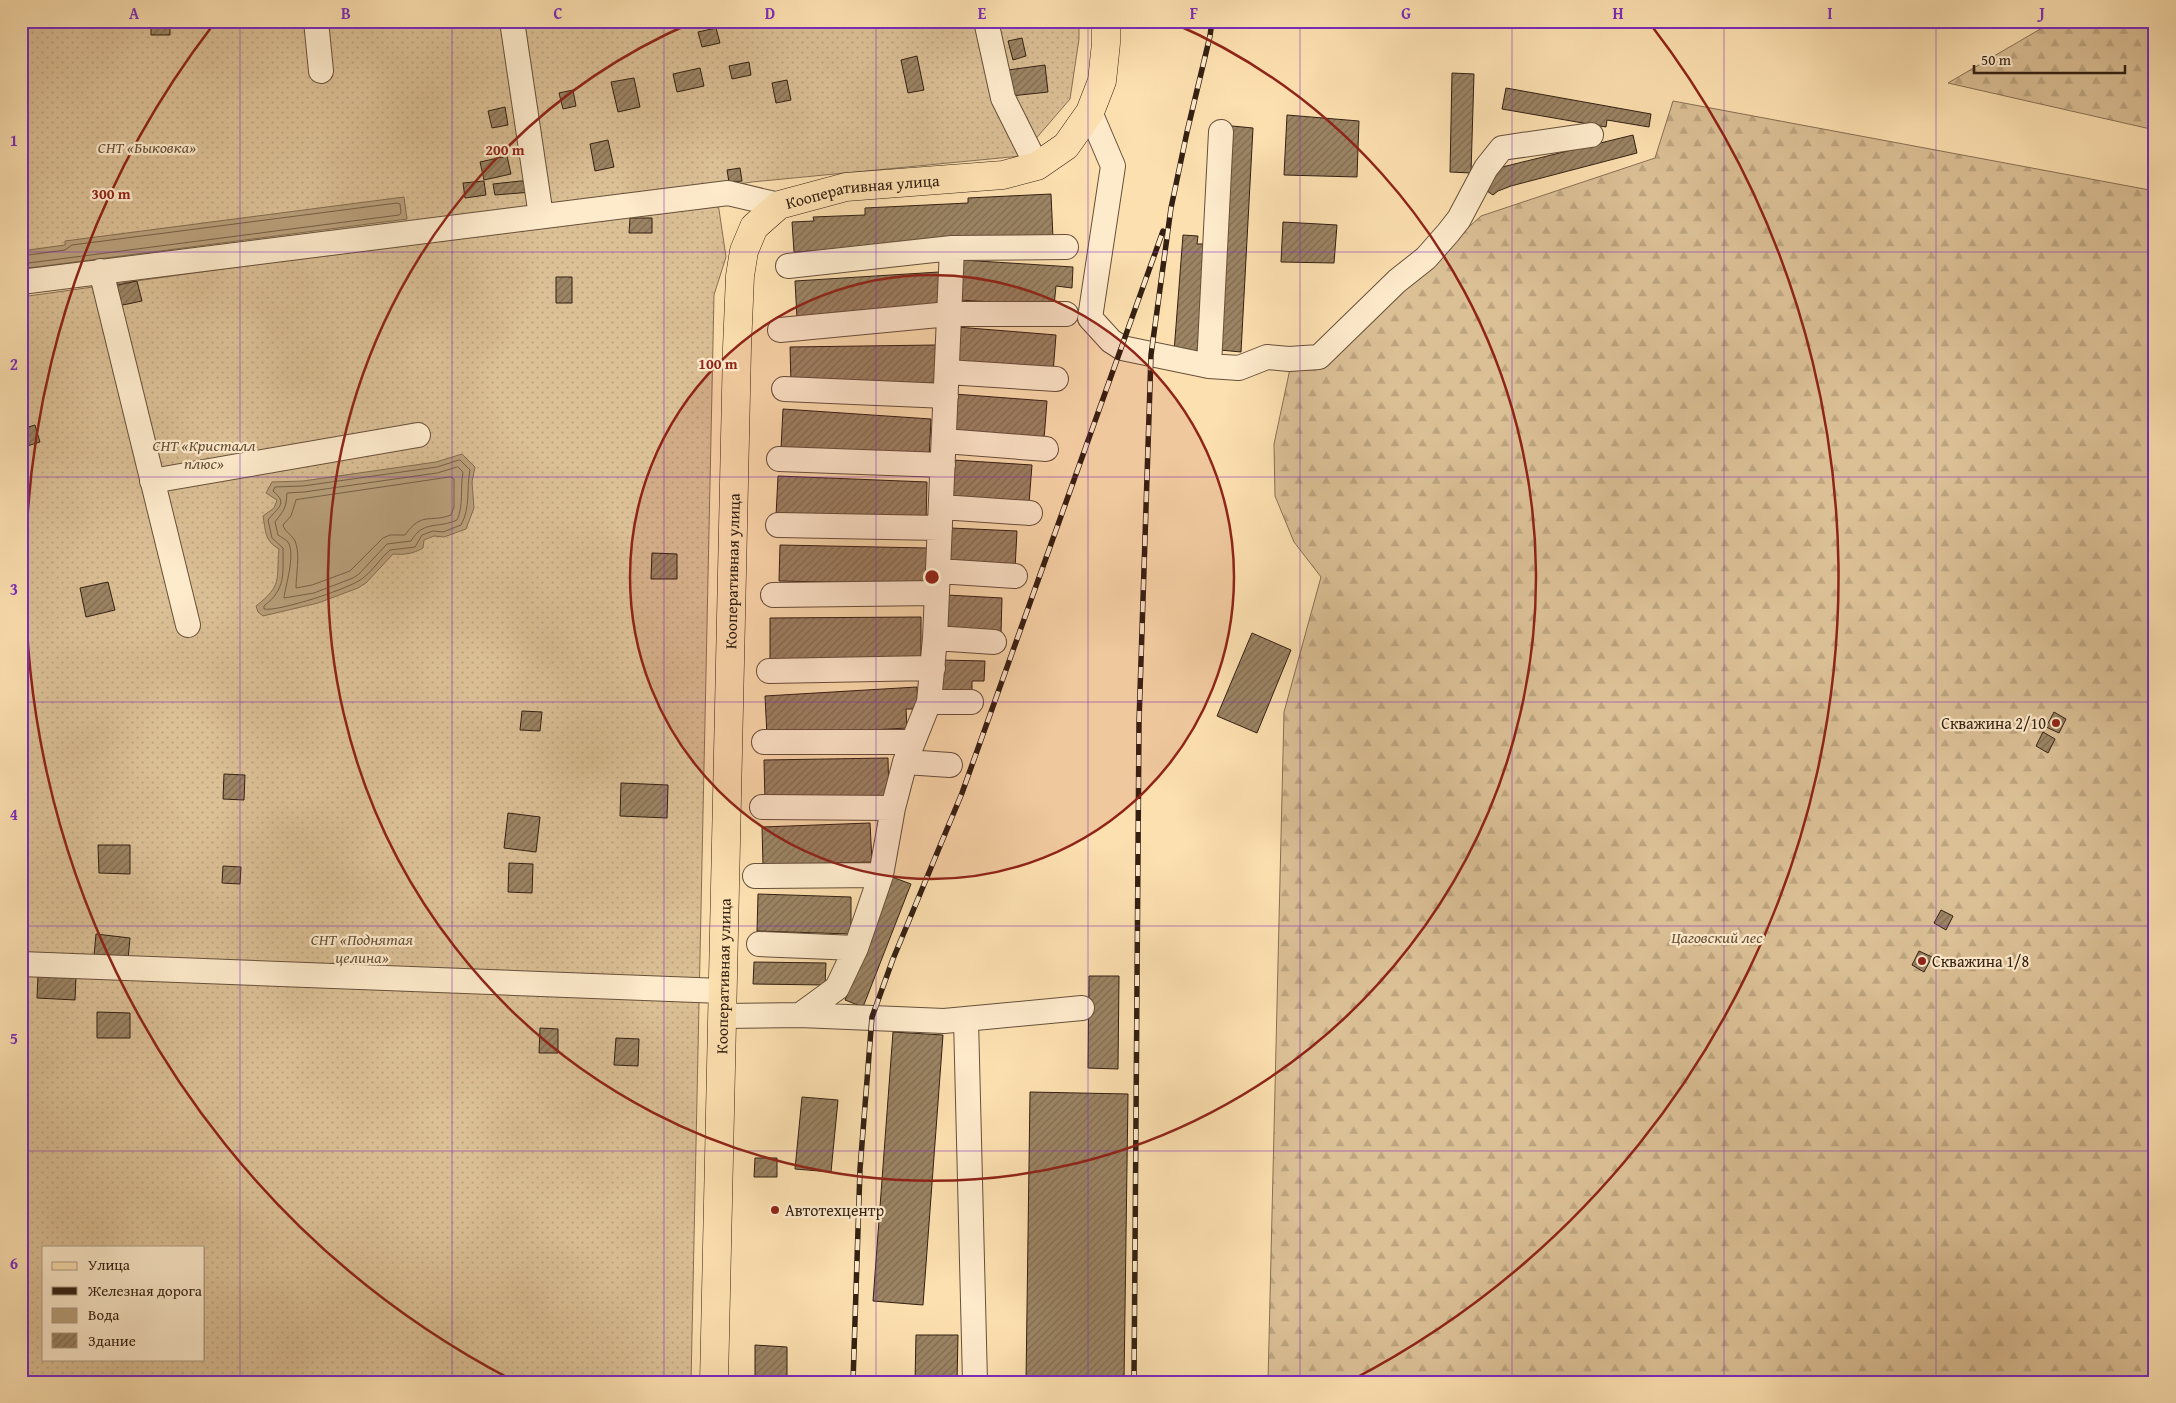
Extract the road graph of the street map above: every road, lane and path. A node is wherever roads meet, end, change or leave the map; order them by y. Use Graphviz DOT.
graph roads {
  1 [pos="316,21"];
  2 [pos="512,21"];
  3 [pos="986,21"];
  4 [pos="1106,21"];
  5 [pos="322,71"];
  6 [pos="1090,112"];
  7 [pos="1220,132"];
  8 [pos="1591,135"];
  9 [pos="1037,166"];
  10 [pos="779,205"];
  11 [pos="541,216"];
  12 [pos="1066,247"];
  13 [pos="952,248"];
  14 [pos="788,266"];
  15 [pos="101,271"];
  16 [pos="21,282"];
  17 [pos="949,314"];
  18 [pos="1066,314"];
  19 [pos="780,330"];
  20 [pos="1209,366"];
  21 [pos="947,372"];
  22 [pos="1056,379"];
  23 [pos="784,389"];
  24 [pos="946,396"];
  25 [pos="418,435"];
  26 [pos="944,441"];
  27 [pos="1046,449"];
  28 [pos="779,459"];
  29 [pos="943,465"];
  30 [pos="152,481"];
  31 [pos="1030,513"];
  32 [pos="941,518"];
  33 [pos="778,524"];
  34 [pos="1015,576"];
  35 [pos="938,582"];
  36 [pos="773,595"];
  37 [pos="188,625"];
  38 [pos="935,638"];
  39 [pos="994,642"];
  40 [pos="932,668"];
  41 [pos="769,671"];
  42 [pos="929,702"];
  43 [pos="971,702"];
  44 [pos="764,742"];
  45 [pos="909,752"];
  46 [pos="950,765"];
  47 [pos="762,807"];
  48 [pos="893,808"];
  49 [pos="881,875"];
  50 [pos="755,876"];
  51 [pos="759,944"];
  52 [pos="856,948"];
  53 [pos="21,964"];
  54 [pos="722,1003"];
  55 [pos="1082,1008"];
  56 [pos="800,1015"];
  57 [pos="966,1019"];
  58 [pos="714,1382"];
  59 [pos="975,1382"];
  1 -- 5 [label="lane"];
  2 -- 11 [label="lane"];
  3 -- 9 [label="lane"];
  4 -- 6 [label="main road, Кооперативная улица"];
  6 -- 9 [label="main road, Кооперативная улица"];
  6 -- 20 [label="lane"];
  7 -- 20 [label="lane"];
  8 -- 20 [label="lane"];
  9 -- 10 [label="main road, Кооперативная улица"];
  10 -- 11 [label="lane"];
  10 -- 54 [label="main road, Кооперативная улица"];
  11 -- 15 [label="lane"];
  12 -- 13 [label="lane"];
  13 -- 14 [label="lane"];
  13 -- 17 [label="lane"];
  15 -- 16 [label="lane"];
  15 -- 30 [label="lane"];
  17 -- 18 [label="lane"];
  17 -- 19 [label="lane"];
  17 -- 21 [label="lane"];
  21 -- 22 [label="lane"];
  21 -- 24 [label="lane"];
  23 -- 24 [label="lane"];
  24 -- 26 [label="lane"];
  25 -- 30 [label="lane"];
  26 -- 27 [label="lane"];
  26 -- 29 [label="lane"];
  28 -- 29 [label="lane"];
  29 -- 32 [label="lane"];
  30 -- 37 [label="lane"];
  31 -- 32 [label="lane"];
  32 -- 33 [label="lane"];
  32 -- 35 [label="lane"];
  34 -- 35 [label="lane"];
  35 -- 36 [label="lane"];
  35 -- 38 [label="lane"];
  38 -- 39 [label="lane"];
  38 -- 40 [label="lane"];
  40 -- 41 [label="lane"];
  40 -- 42 [label="lane"];
  42 -- 43 [label="lane"];
  42 -- 45 [label="lane"];
  44 -- 45 [label="lane"];
  45 -- 46 [label="lane"];
  45 -- 48 [label="lane"];
  47 -- 48 [label="lane"];
  48 -- 49 [label="lane"];
  49 -- 50 [label="lane"];
  49 -- 52 [label="lane"];
  51 -- 52 [label="lane"];
  52 -- 56 [label="lane"];
  53 -- 54 [label="lane"];
  54 -- 56 [label="lane"];
  54 -- 58 [label="main road, Кооперативная улица"];
  55 -- 57 [label="lane"];
  56 -- 57 [label="lane"];
  57 -- 59 [label="lane"];
}
